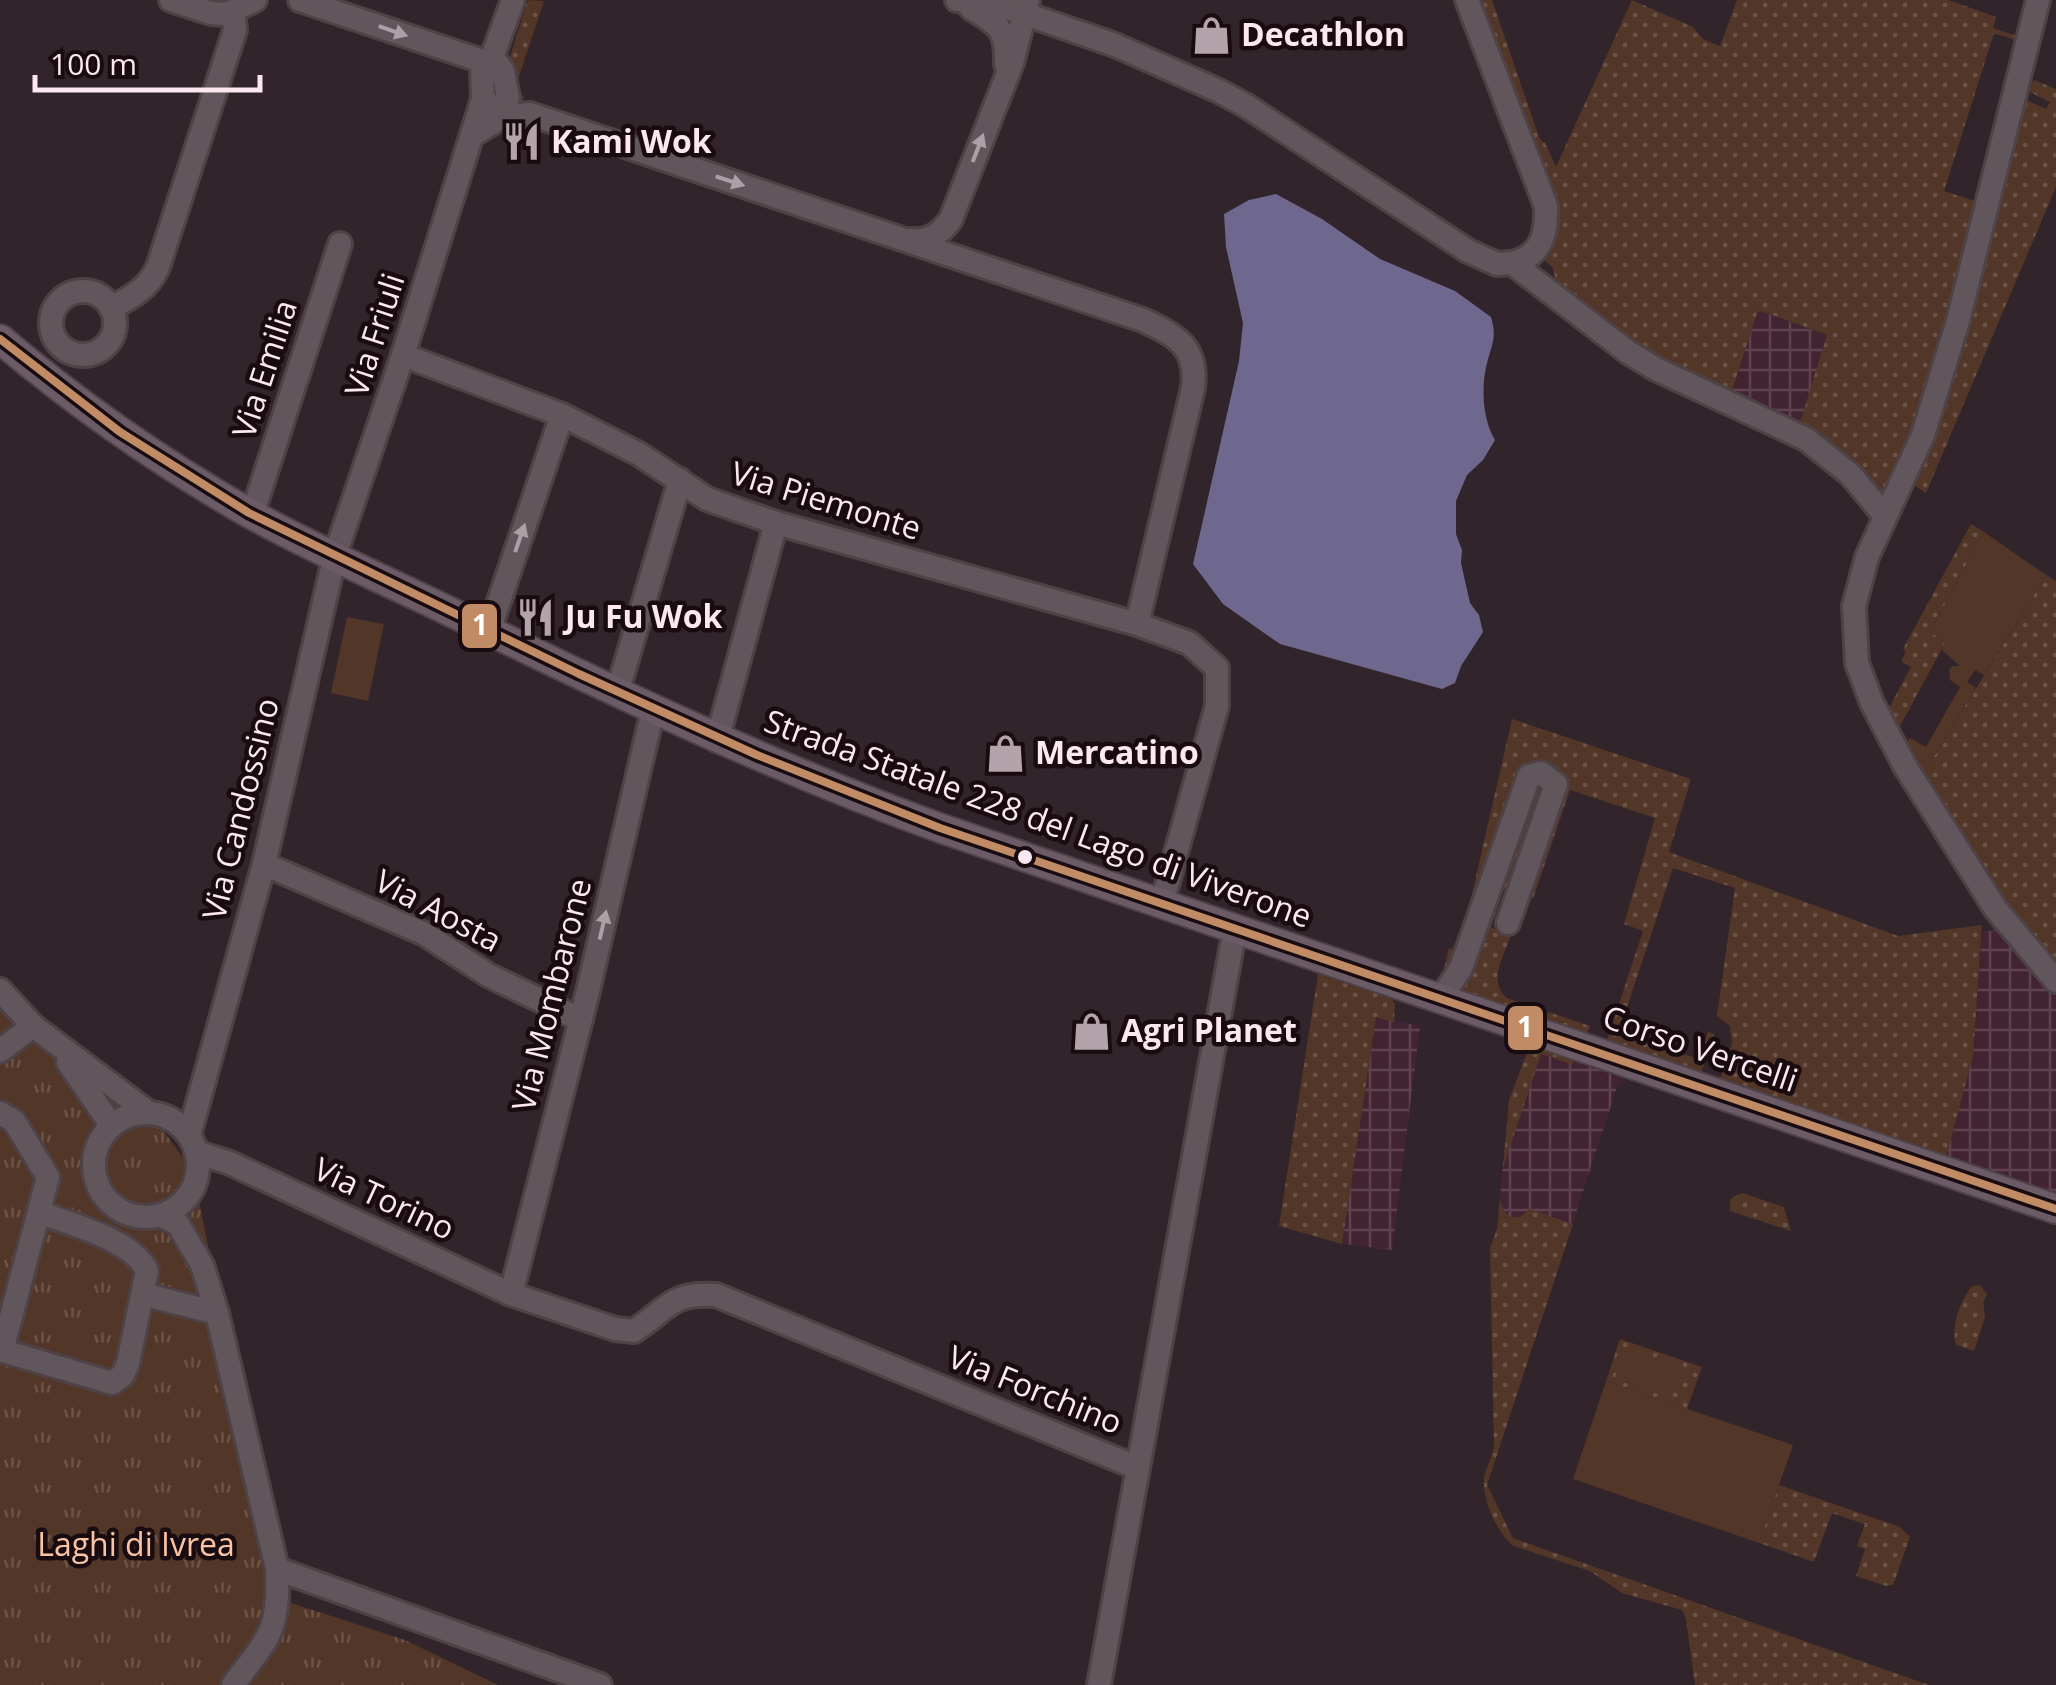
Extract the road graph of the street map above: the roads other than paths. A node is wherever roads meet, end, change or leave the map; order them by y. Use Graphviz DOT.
graph roads {
  1 [pos="171,0"];
  2 [pos="300,0"];
  3 [pos="513,0"];
  4 [pos="1467,0"];
  5 [pos="2038,0"];
  6 [pos="959,1"];
  7 [pos="244,6"];
  8 [pos="1027,7"];
  9 [pos="488,64"];
  10 [pos="1005,78"];
  11 [pos="497,107"];
  12 [pos="474,134"];
  13 [pos="951,220"];
  14 [pos="906,239"];
  15 [pos="340,244"];
  16 [pos="1512,263"];
  17 [pos="982,266"];
  18 [pos="111,308"];
  19 [pos="0,339"];
  20 [pos="403,355"];
  21 [pos="562,414"];
  22 [pos="680,480"];
  23 [pos="252,514"];
  24 [pos="1884,515"];
  25 [pos="776,524"];
  26 [pos="335,555"];
  27 [pos="1137,624"];
  28 [pos="489,631"];
  29 [pos="617,693"];
  30 [pos="653,710"];
  31 [pos="717,740"];
  32 [pos="264,864"];
  33 [pos="1162,903"];
  34 [pos="1508,923"];
  35 [pos="1235,928"];
  36 [pos="1321,957"];
  37 [pos="2056,980"];
  38 [pos="0,990"];
  39 [pos="1441,998"];
  40 [pos="581,1020"];
  41 [pos="33,1026"];
  42 [pos="53,1041"];
  43 [pos="0,1051"];
  44 [pos="204,1078"];
  45 [pos="149,1112"];
  46 [pos="0,1113"];
  47 [pos="111,1125"];
  48 [pos="194,1161"];
  49 [pos="2056,1209"];
  50 [pos="39,1212"];
  51 [pos="160,1215"];
  52 [pos="187,1235"];
  53 [pos="142,1294"];
  54 [pos="511,1294"];
  55 [pos="217,1313"];
  56 [pos="1,1351"];
  57 [pos="1138,1468"];
  58 [pos="277,1569"];
  59 [pos="233,1685"];
  60 [pos="600,1685"];
  61 [pos="1099,1685"];
  1 -- 7 [label="street"];
  2 -- 9 [label="street, one-way"];
  3 -- 9 [label="street"];
  4 -- 16 [label="street"];
  5 -- 24 [label="street"];
  6 -- 8 [label="street"];
  6 -- 10 [label="street"];
  7 -- 18 [label="street"];
  8 -- 10 [label="street"];
  8 -- 16 [label="street"];
  9 -- 11 [label="street"];
  13 -- 10 [label="street, one-way"];
  11 -- 12 [label="street, Via Friuli"];
  11 -- 12 [label="street"];
  11 -- 14 [label="street, one-way"];
  12 -- 20 [label="street, Via Friuli"];
  13 -- 14 [label="street"];
  13 -- 17 [label="street"];
  14 -- 17 [label="street"];
  15 -- 23 [label="street, Via Emilia"];
  16 -- 24 [label="street"];
  17 -- 27 [label="street"];
  19 -- 23 [label="main road, Strada Statale 228 del Lago di Viverone"];
  20 -- 21 [label="street, Via Piemonte"];
  20 -- 26 [label="street, Via Friuli"];
  21 -- 22 [label="street, Via Piemonte"];
  28 -- 21 [label="street, one-way"];
  22 -- 25 [label="street, Via Piemonte"];
  22 -- 29 [label="street"];
  23 -- 26 [label="main road, Strada Statale 228 del Lago di Viverone"];
  24 -- 37 [label="street"];
  25 -- 27 [label="street, Via Piemonte"];
  25 -- 31 [label="street"];
  26 -- 28 [label="main road, Strada Statale 228 del Lago di Viverone"];
  26 -- 32 [label="street, Via Candossino"];
  27 -- 33 [label="street, Via Piemonte"];
  28 -- 29 [label="main road, Strada Statale 228 del Lago di Viverone"];
  29 -- 30 [label="main road, Strada Statale 228 del Lago di Viverone"];
  30 -- 31 [label="main road, Strada Statale 228 del Lago di Viverone"];
  40 -- 30 [label="street, Via Mombarone, one-way"];
  31 -- 33 [label="main road, Strada Statale 228 del Lago di Viverone"];
  32 -- 40 [label="street, Via Aosta"];
  32 -- 44 [label="street, Via Candossino"];
  33 -- 35 [label="main road, Strada Statale 228 del Lago di Viverone"];
  34 -- 39 [label="street"];
  35 -- 36 [label="main road, Strada Statale 228 del Lago di Viverone"];
  35 -- 57 [label="street, Via Forchino"];
  36 -- 39 [label="main road, Corso Vercelli"];
  38 -- 41 [label="street"];
  39 -- 49 [label="main road, Corso Vercelli"];
  40 -- 54 [label="street, Via Mombarone"];
  41 -- 42 [label="street"];
  41 -- 43 [label="street"];
  42 -- 45 [label="street"];
  42 -- 47 [label="street"];
  44 -- 45 [label="street"];
  44 -- 48 [label="street, Via Candossino"];
  45 -- 47 [label="street"];
  45 -- 48 [label="street"];
  46 -- 50 [label="street"];
  47 -- 51 [label="street"];
  48 -- 51 [label="street"];
  48 -- 52 [label="street, Via Candossino"];
  48 -- 54 [label="street, Via Torino"];
  50 -- 53 [label="street"];
  50 -- 56 [label="street"];
  51 -- 52 [label="street"];
  52 -- 55 [label="street"];
  53 -- 55 [label="street"];
  53 -- 56 [label="street"];
  54 -- 57 [label="street, Via Forchino"];
  55 -- 58 [label="street"];
  57 -- 61 [label="street"];
  58 -- 59 [label="street"];
  58 -- 60 [label="street"];
}
